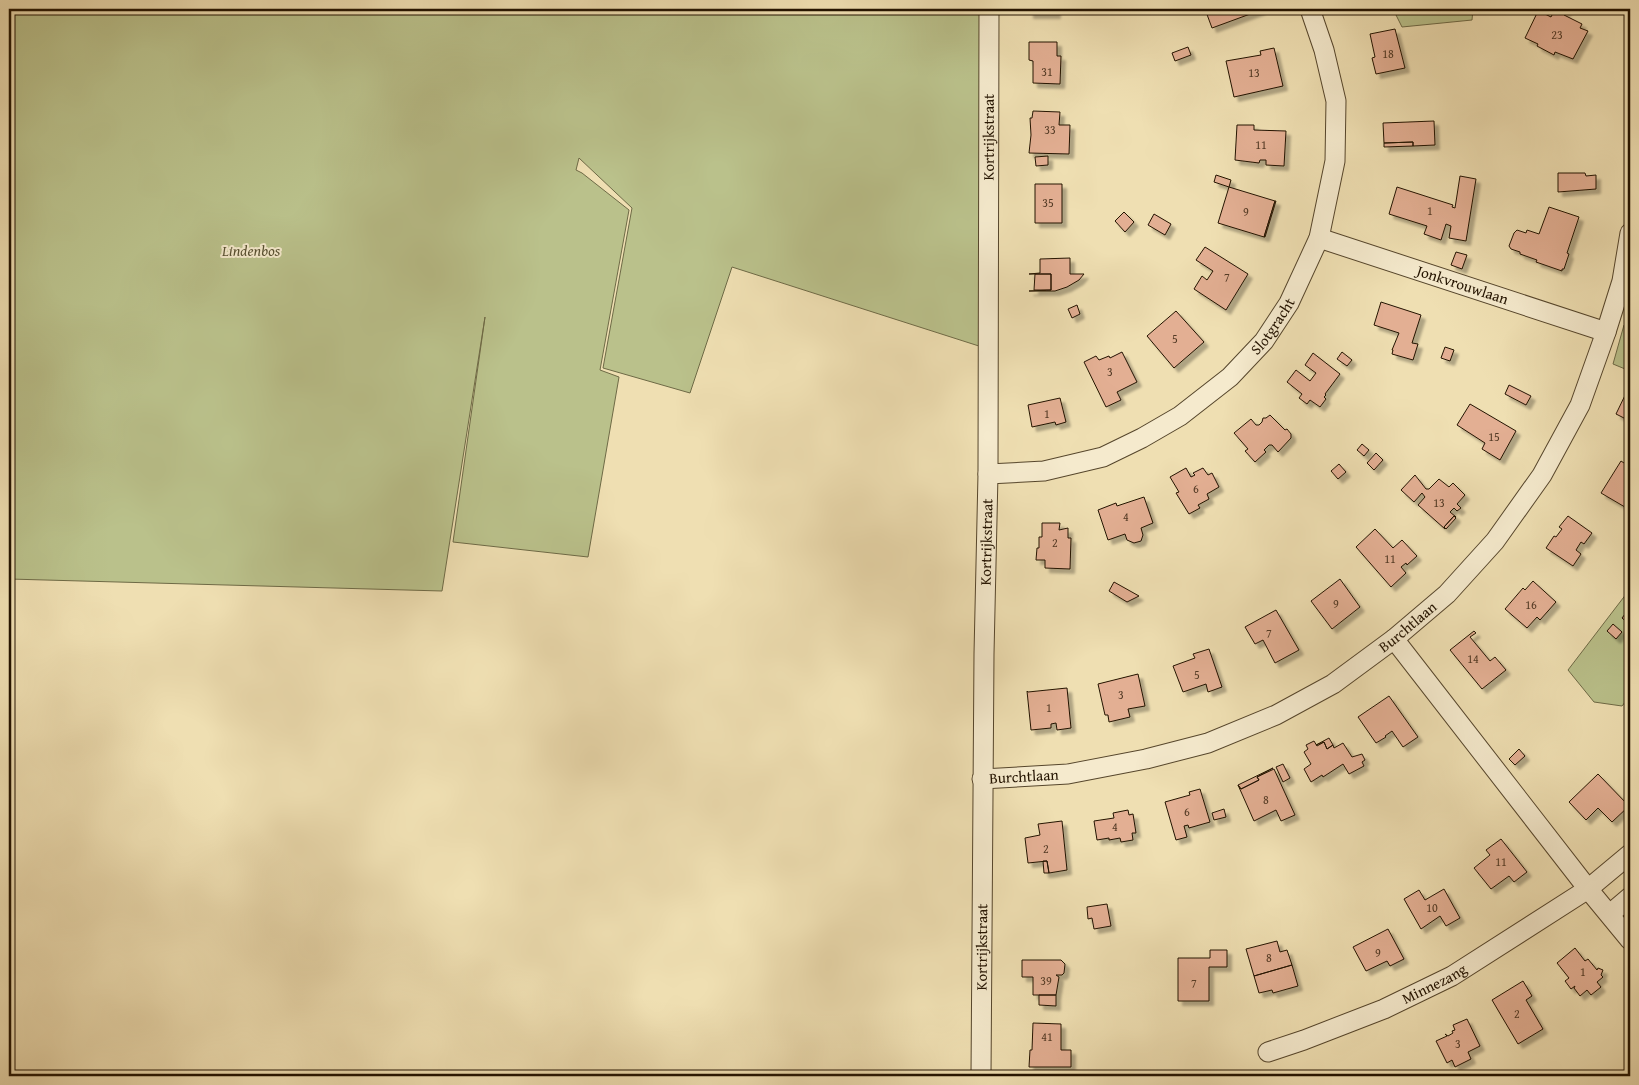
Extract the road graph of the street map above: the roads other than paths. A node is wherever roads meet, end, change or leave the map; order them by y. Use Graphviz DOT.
graph roads {
  1 [pos="989,9"];
  2 [pos="1310,9"];
  3 [pos="1630,233"];
  4 [pos="1319,238"];
  5 [pos="1606,332"];
  6 [pos="988,474"];
  7 [pos="1394,639"];
  8 [pos="982,779"];
  9 [pos="1630,854"];
  10 [pos="1588,889"];
  11 [pos="1630,897"];
  12 [pos="1610,914"];
  13 [pos="1630,940"];
  14 [pos="1268,1052"];
  15 [pos="982,1076"];
  1 -- 6 [label="street, Kortrijkstraat"];
  2 -- 4 [label="street, Slotgracht"];
  3 -- 5 [label="street, Burchtlaan"];
  4 -- 5 [label="street, Jonkvrouwlaan"];
  4 -- 6 [label="street, Slotgracht"];
  5 -- 7 [label="street, Burchtlaan"];
  6 -- 8 [label="street, Kortrijkstraat"];
  7 -- 8 [label="street, Burchtlaan"];
  7 -- 10 [label="street"];
  8 -- 15 [label="street, Kortrijkstraat"];
  9 -- 10 [label="street, Minnezang"];
  10 -- 12 [label="street"];
  10 -- 14 [label="street, Minnezang"];
  11 -- 12 [label="street"];
  12 -- 13 [label="street"];
}
